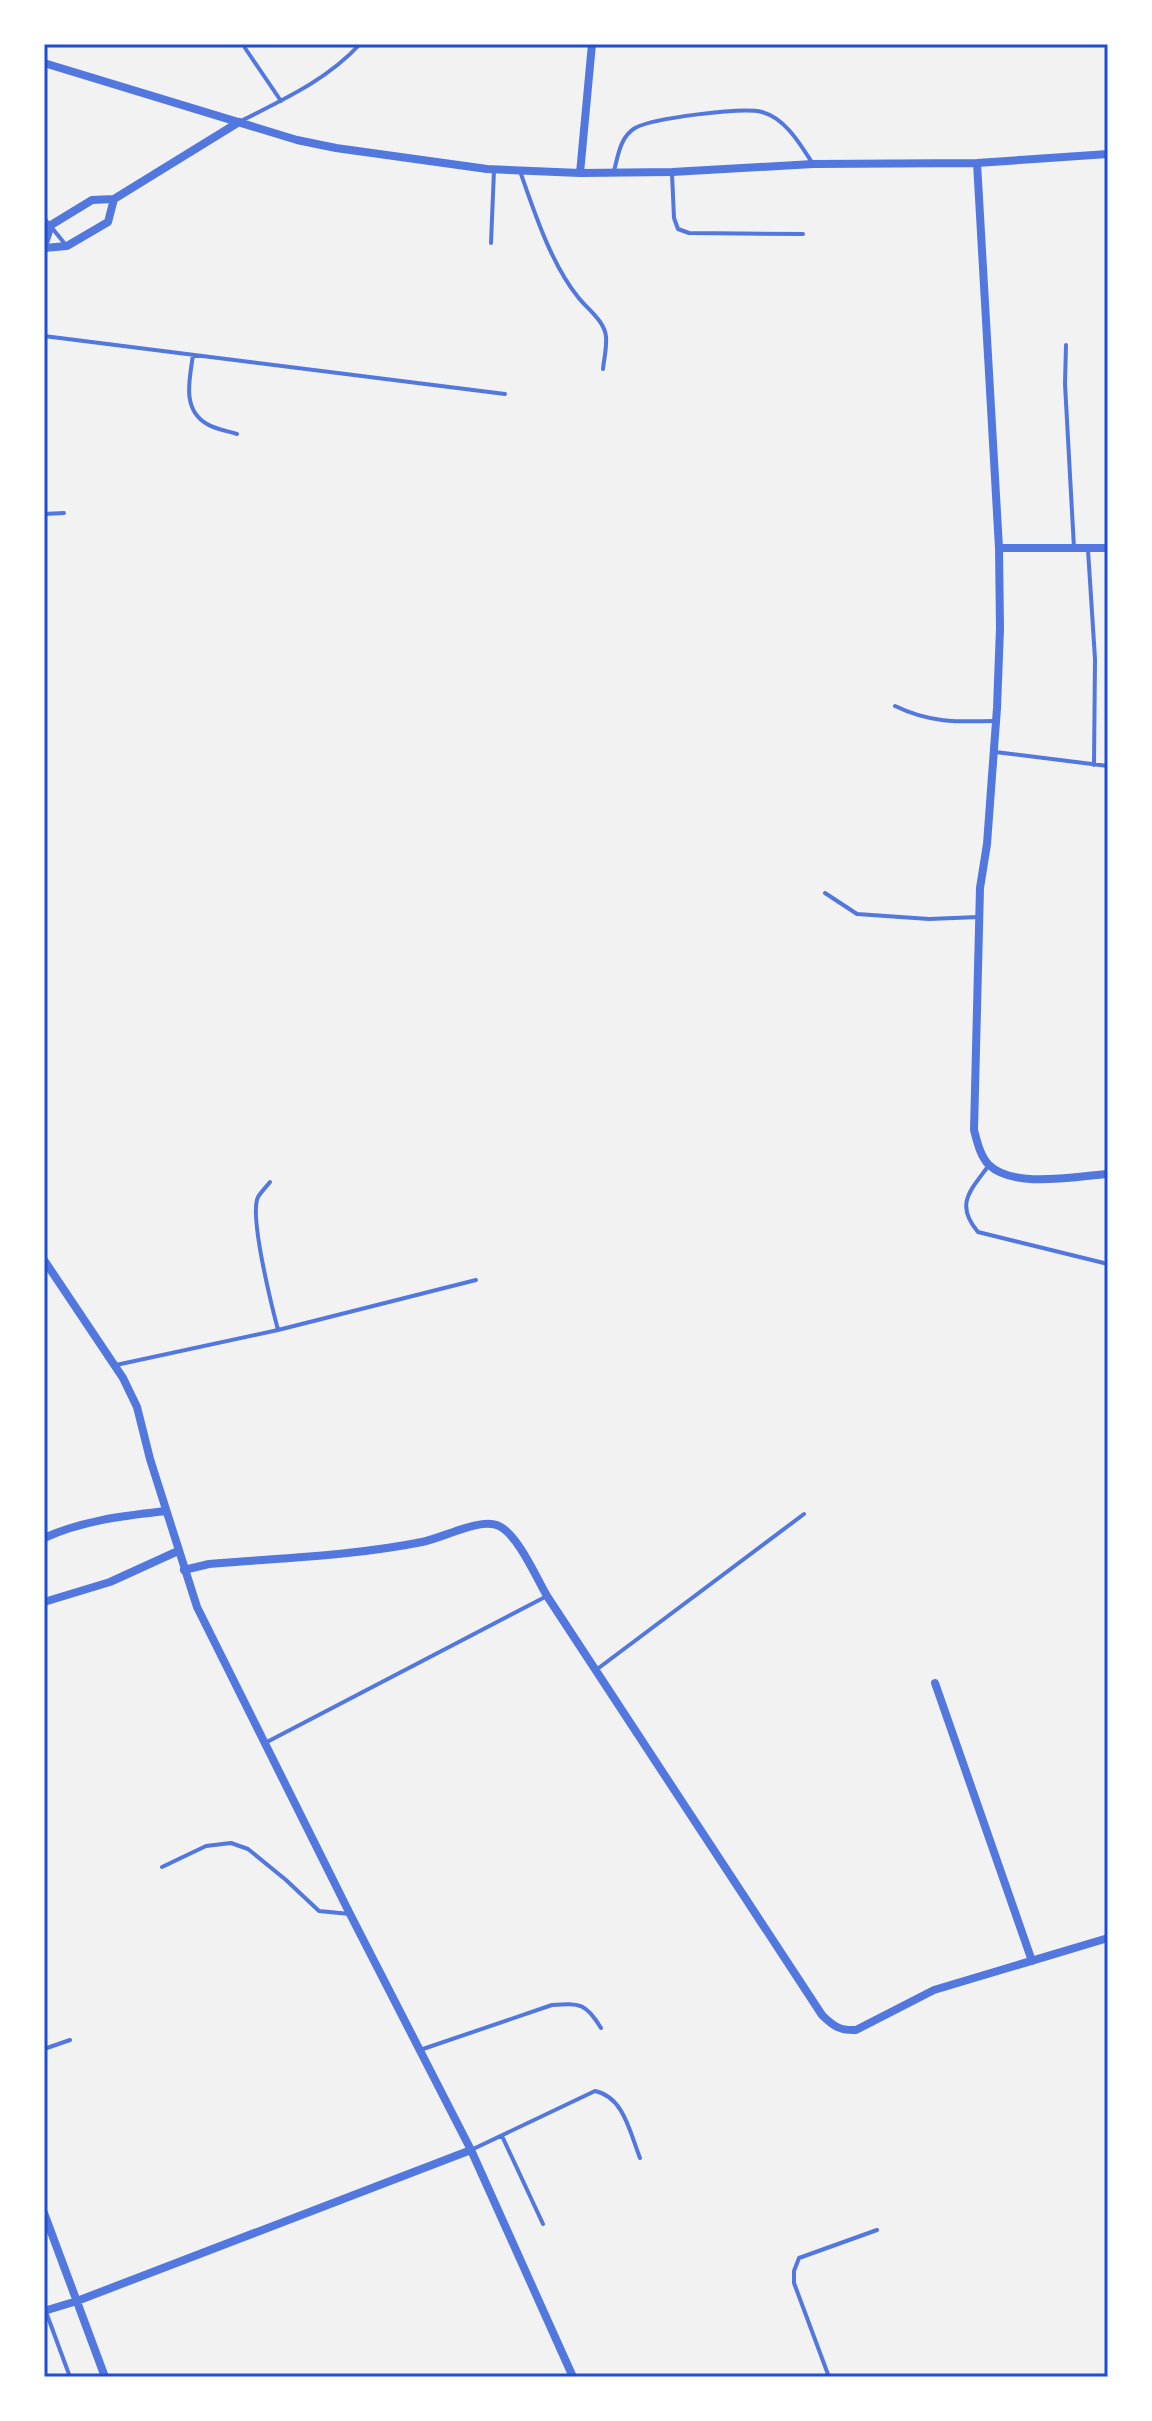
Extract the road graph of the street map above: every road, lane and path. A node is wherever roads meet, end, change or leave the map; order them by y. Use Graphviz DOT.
graph roads {
  1 [pos="360,44"];
  2 [pos="592,44"];
  3 [pos="245,48"];
  4 [pos="44,63"];
  5 [pos="281,101"];
  6 [pos="239,122"];
  7 [pos="1108,154"];
  8 [pos="977,163"];
  9 [pos="813,164"];
  10 [pos="494,170"];
  11 [pos="520,171"];
  12 [pos="614,171"];
  13 [pos="672,172"];
  14 [pos="580,173"];
  15 [pos="114,199"];
  16 [pos="47,222"];
  17 [pos="803,234"];
  18 [pos="491,243"];
  19 [pos="67,246"];
  20 [pos="44,247"];
  21 [pos="44,336"];
  22 [pos="1066,345"];
  23 [pos="193,355"];
  24 [pos="603,369"];
  25 [pos="505,394"];
  26 [pos="237,434"];
  27 [pos="64,513"];
  28 [pos="44,514"];
  29 [pos="999,548"];
  30 [pos="1074,548"];
  31 [pos="1108,548"];
  32 [pos="1088,550"];
  33 [pos="895,706"];
  34 [pos="995,721"];
  35 [pos="992,752"];
  36 [pos="1094,765"];
  37 [pos="1108,766"];
  38 [pos="825,893"];
  39 [pos="979,917"];
  40 [pos="989,1165"];
  41 [pos="1108,1174"];
  42 [pos="270,1182"];
  43 [pos="44,1260"];
  44 [pos="1108,1264"];
  45 [pos="476,1280"];
  46 [pos="278,1330"];
  47 [pos="114,1365"];
  48 [pos="166,1511"];
  49 [pos="804,1514"];
  50 [pos="44,1538"];
  51 [pos="178,1551"];
  52 [pos="184,1570"];
  53 [pos="547,1596"];
  54 [pos="44,1602"];
  55 [pos="596,1670"];
  56 [pos="935,1683"];
  57 [pos="265,1743"];
  58 [pos="162,1867"];
  59 [pos="350,1914"];
  60 [pos="1108,1938"];
  61 [pos="1032,1961"];
  62 [pos="601,2028"];
  63 [pos="70,2040"];
  64 [pos="44,2049"];
  65 [pos="420,2050"];
  66 [pos="501,2135"];
  67 [pos="471,2150"];
  68 [pos="640,2158"];
  69 [pos="44,2213"];
  70 [pos="543,2224"];
  71 [pos="877,2230"];
  72 [pos="77,2301"];
  73 [pos="45,2311"];
  74 [pos="70,2377"];
  75 [pos="105,2377"];
  76 [pos="573,2377"];
  77 [pos="829,2377"];
  1 -- 5 [label="lane"];
  2 -- 14 [label="street"];
  3 -- 5 [label="lane"];
  4 -- 6 [label="street"];
  5 -- 6 [label="lane"];
  6 -- 10 [label="street"];
  6 -- 15 [label="street"];
  7 -- 8 [label="street"];
  8 -- 9 [label="street"];
  8 -- 29 [label="street"];
  9 -- 12 [label="lane"];
  9 -- 13 [label="street"];
  10 -- 11 [label="street"];
  10 -- 18 [label="lane"];
  11 -- 14 [label="street"];
  11 -- 24 [label="lane"];
  12 -- 13 [label="street"];
  12 -- 14 [label="street"];
  13 -- 17 [label="lane"];
  15 -- 16 [label="street"];
  15 -- 19 [label="street"];
  16 -- 19 [label="lane"];
  16 -- 20 [label="street"];
  19 -- 20 [label="street"];
  21 -- 23 [label="lane"];
  22 -- 30 [label="lane"];
  23 -- 25 [label="lane"];
  23 -- 26 [label="lane"];
  27 -- 28 [label="lane"];
  29 -- 30 [label="street"];
  29 -- 34 [label="street"];
  30 -- 32 [label="street"];
  31 -- 32 [label="street"];
  32 -- 36 [label="lane"];
  33 -- 34 [label="lane"];
  34 -- 35 [label="street"];
  35 -- 36 [label="lane"];
  35 -- 39 [label="street"];
  36 -- 37 [label="lane"];
  38 -- 39 [label="lane"];
  39 -- 40 [label="street"];
  40 -- 41 [label="street"];
  40 -- 44 [label="lane"];
  42 -- 46 [label="lane"];
  43 -- 47 [label="street"];
  45 -- 46 [label="lane"];
  46 -- 47 [label="lane"];
  47 -- 48 [label="street"];
  48 -- 50 [label="street"];
  48 -- 51 [label="street"];
  49 -- 55 [label="lane"];
  51 -- 52 [label="street"];
  51 -- 54 [label="street"];
  52 -- 53 [label="street"];
  52 -- 57 [label="street"];
  53 -- 55 [label="street"];
  53 -- 57 [label="lane"];
  55 -- 61 [label="street"];
  56 -- 61 [label="street"];
  57 -- 59 [label="street"];
  58 -- 59 [label="lane"];
  59 -- 65 [label="street"];
  60 -- 61 [label="street"];
  62 -- 65 [label="lane"];
  63 -- 64 [label="lane"];
  65 -- 67 [label="street"];
  66 -- 67 [label="lane"];
  66 -- 68 [label="lane"];
  66 -- 70 [label="lane"];
  67 -- 72 [label="street"];
  67 -- 76 [label="street"];
  69 -- 72 [label="street"];
  71 -- 77 [label="lane"];
  72 -- 73 [label="street"];
  72 -- 75 [label="street"];
  73 -- 74 [label="lane"];
}
